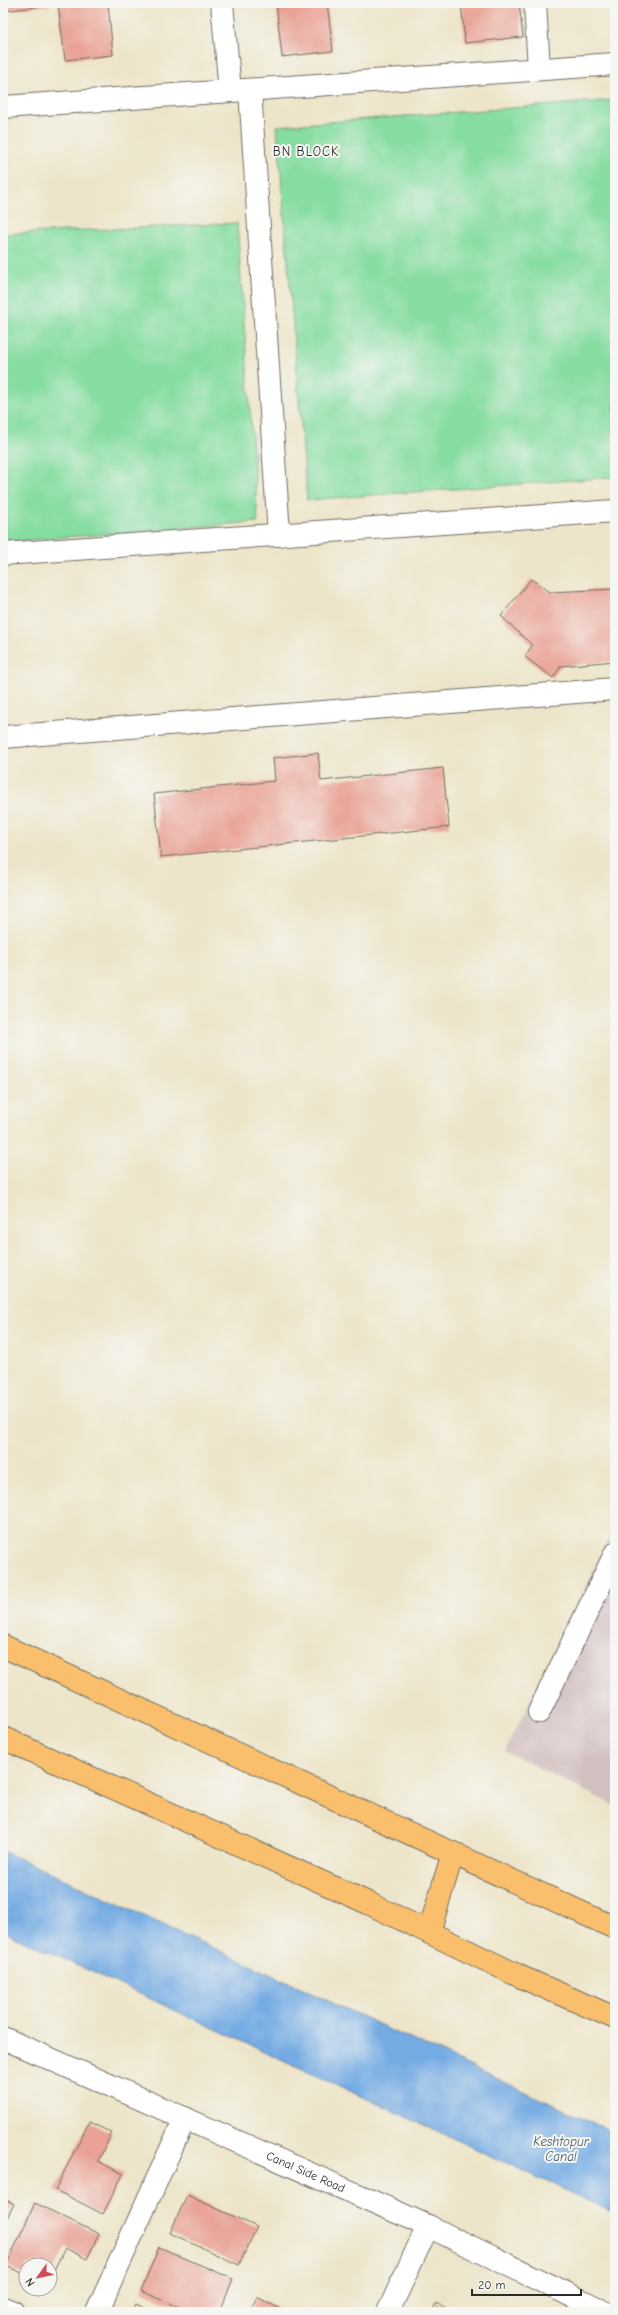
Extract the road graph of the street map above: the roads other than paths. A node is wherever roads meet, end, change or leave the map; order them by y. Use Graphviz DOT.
graph roads {
  1 [pos="222,3"];
  2 [pos="535,3"];
  3 [pos="615,64"];
  4 [pos="539,69"];
  5 [pos="240,91"];
  6 [pos="3,107"];
  7 [pos="615,511"];
  8 [pos="279,535"];
  9 [pos="3,554"];
  10 [pos="615,689"];
  11 [pos="3,737"];
  12 [pos="615,1554"];
  13 [pos="3,1646"];
  14 [pos="539,1712"];
  15 [pos="3,1738"];
  16 [pos="454,1853"];
  17 [pos="615,1928"];
  18 [pos="429,1932"];
  19 [pos="615,2018"];
  20 [pos="3,2038"];
  21 [pos="184,2118"];
  22 [pos="428,2226"];
  23 [pos="3,2308"];
  24 [pos="13,2312"];
  25 [pos="97,2312"];
  26 [pos="388,2312"];
  27 [pos="605,2312"];
  1 -- 5 [label="street"];
  2 -- 4 [label="street"];
  3 -- 4 [label="street"];
  4 -- 5 [label="street"];
  5 -- 6 [label="street"];
  5 -- 8 [label="street"];
  7 -- 8 [label="street"];
  8 -- 9 [label="street"];
  10 -- 11 [label="street"];
  12 -- 14 [label="street"];
  13 -- 16 [label="main road"];
  15 -- 18 [label="main road"];
  16 -- 17 [label="main road"];
  16 -- 18 [label="main road"];
  18 -- 19 [label="main road"];
  20 -- 21 [label="street, Canal Side Road"];
  21 -- 22 [label="street, Canal Side Road"];
  21 -- 25 [label="street"];
  22 -- 26 [label="street"];
  22 -- 27 [label="street, Canal Side Road"];
  23 -- 24 [label="street"];
}
